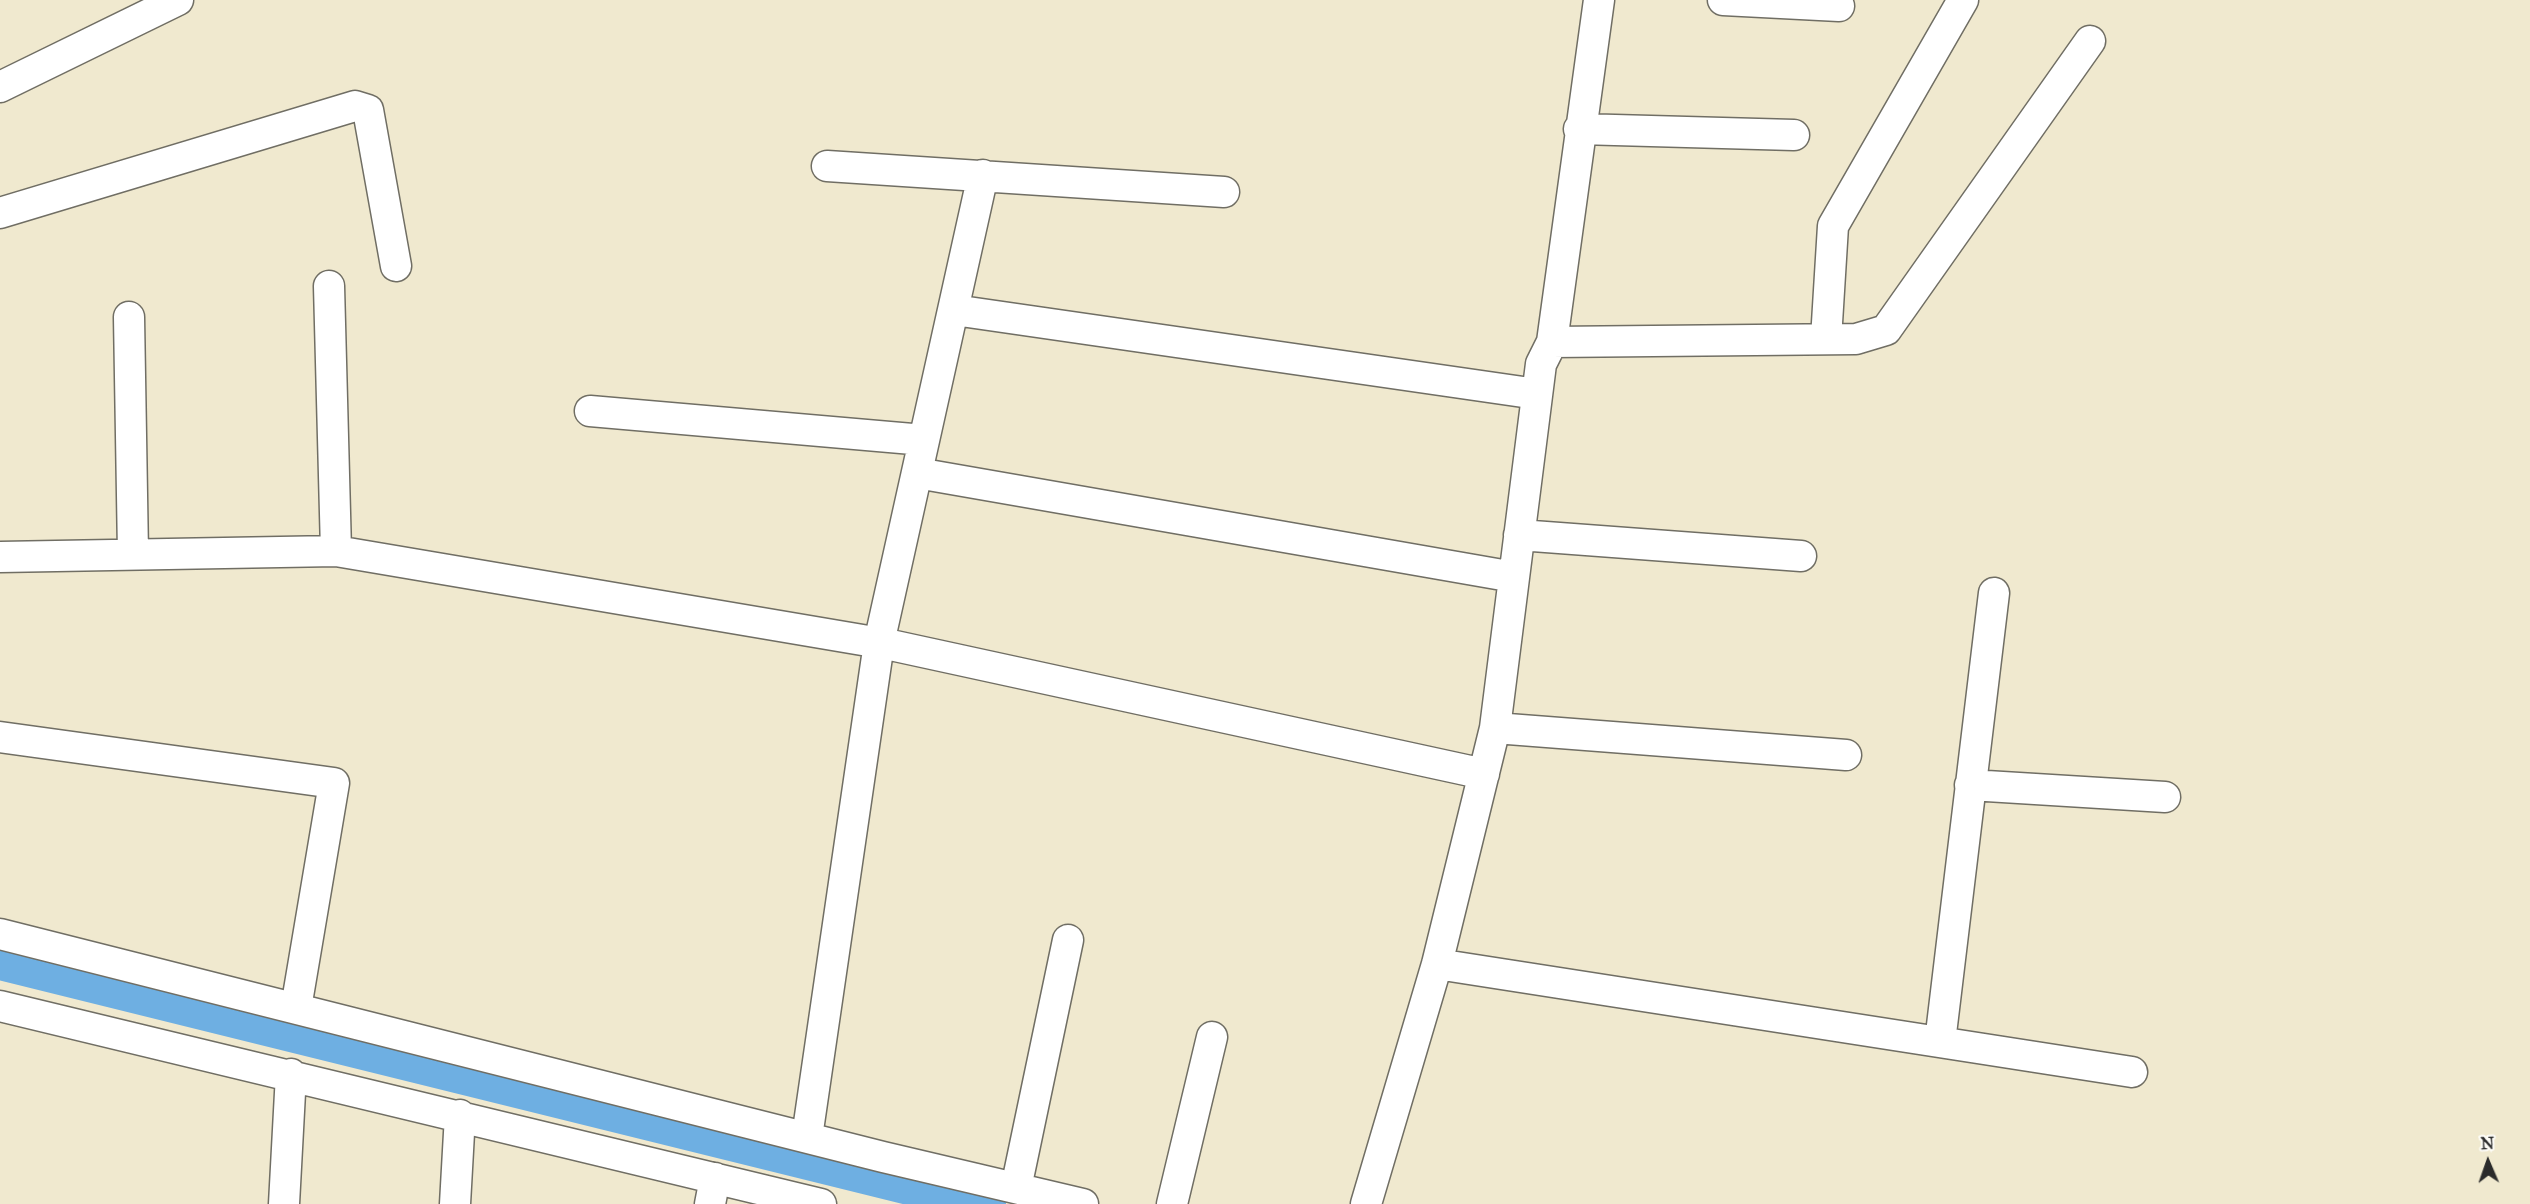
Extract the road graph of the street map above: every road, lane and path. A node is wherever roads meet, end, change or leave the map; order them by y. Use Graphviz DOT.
graph roads {
  1 [pos="178,0"];
  2 [pos="1599,0"];
  3 [pos="1723,0"];
  4 [pos="1963,0"];
  5 [pos="1839,6"];
  6 [pos="2090,41"];
  7 [pos="0,87"];
  8 [pos="1579,129"];
  9 [pos="1794,135"];
  10 [pos="827,166"];
  11 [pos="983,175"];
  12 [pos="1224,192"];
  13 [pos="0,213"];
  14 [pos="396,266"];
  15 [pos="329,286"];
  16 [pos="954,310"];
  17 [pos="129,317"];
  18 [pos="1826,339"];
  19 [pos="1552,342"];
  20 [pos="1537,394"];
  21 [pos="590,411"];
  22 [pos="924,440"];
  23 [pos="917,473"];
  24 [pos="1519,535"];
  25 [pos="336,550"];
  26 [pos="133,554"];
  27 [pos="1801,556"];
  28 [pos="0,557"];
  29 [pos="1514,577"];
  30 [pos="1994,593"];
  31 [pos="879,643"];
  32 [pos="1495,728"];
  33 [pos="0,737"];
  34 [pos="1846,755"];
  35 [pos="1484,774"];
  36 [pos="1970,785"];
  37 [pos="2166,797"];
  38 [pos="0,934"];
  39 [pos="1068,940"];
  40 [pos="1437,964"];
  41 [pos="0,1006"];
  42 [pos="296,1008"];
  43 [pos="1212,1036"];
  44 [pos="1940,1042"];
  45 [pos="2132,1072"];
  46 [pos="291,1074"];
  47 [pos="460,1115"];
  48 [pos="807,1137"];
  49 [pos="1016,1188"];
  50 [pos="712,1191"];
  51 [pos="284,1204"];
  52 [pos="455,1204"];
  53 [pos="821,1204"];
  54 [pos="1083,1204"];
  55 [pos="1172,1204"];
  56 [pos="1366,1204"];
  1 -- 7 [label="street"];
  2 -- 8 [label="street"];
  3 -- 5 [label="street"];
  4 -- 18 [label="street"];
  6 -- 18 [label="street"];
  8 -- 9 [label="street"];
  8 -- 19 [label="street"];
  10 -- 11 [label="street"];
  11 -- 12 [label="street"];
  11 -- 16 [label="street"];
  13 -- 14 [label="street"];
  15 -- 25 [label="street"];
  16 -- 20 [label="street"];
  16 -- 22 [label="street"];
  17 -- 26 [label="street"];
  18 -- 19 [label="street"];
  19 -- 20 [label="street"];
  20 -- 24 [label="street"];
  21 -- 22 [label="street"];
  22 -- 23 [label="street"];
  23 -- 29 [label="street"];
  23 -- 31 [label="street"];
  24 -- 27 [label="street"];
  24 -- 29 [label="street"];
  25 -- 26 [label="street"];
  25 -- 31 [label="street"];
  26 -- 28 [label="street"];
  29 -- 32 [label="street"];
  30 -- 36 [label="street"];
  31 -- 35 [label="street"];
  31 -- 48 [label="street"];
  32 -- 34 [label="street"];
  32 -- 35 [label="street"];
  33 -- 42 [label="street"];
  35 -- 40 [label="street"];
  36 -- 37 [label="street"];
  36 -- 44 [label="street"];
  38 -- 42 [label="street"];
  39 -- 49 [label="street"];
  40 -- 44 [label="street"];
  40 -- 56 [label="street"];
  41 -- 46 [label="street"];
  42 -- 48 [label="street"];
  43 -- 55 [label="street"];
  44 -- 45 [label="street"];
  46 -- 47 [label="street"];
  46 -- 51 [label="street"];
  47 -- 50 [label="street"];
  47 -- 52 [label="street"];
  48 -- 49 [label="street"];
  49 -- 54 [label="street"];
  50 -- 53 [label="street"];
}
